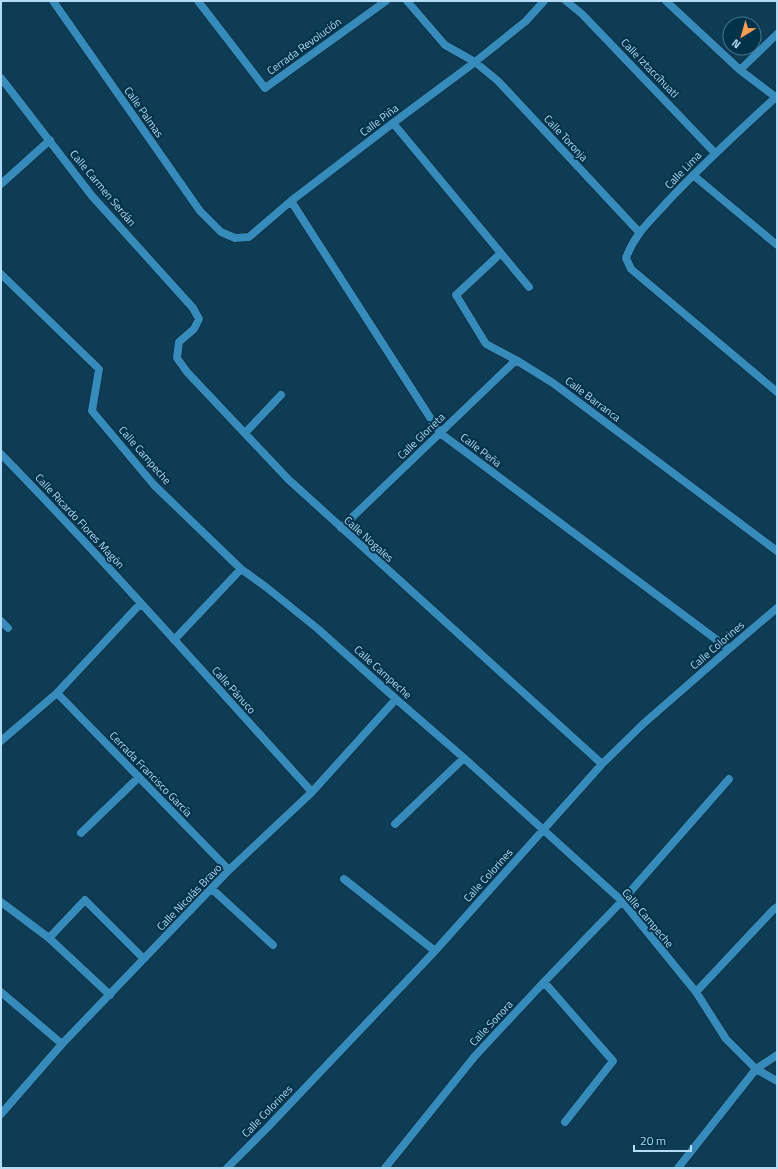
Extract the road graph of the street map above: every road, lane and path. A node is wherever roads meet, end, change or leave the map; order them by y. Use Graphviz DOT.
graph roads {
  1 [pos="53,1"];
  2 [pos="198,1"];
  3 [pos="386,1"];
  4 [pos="407,1"];
  5 [pos="544,1"];
  6 [pos="566,1"];
  7 [pos="666,1"];
  8 [pos="777,34"];
  9 [pos="475,62"];
  10 [pos="740,70"];
  11 [pos="1,79"];
  12 [pos="776,98"];
  13 [pos="393,123"];
  14 [pos="50,140"];
  15 [pos="715,153"];
  16 [pos="693,175"];
  17 [pos="1,184"];
  18 [pos="291,201"];
  19 [pos="221,232"];
  20 [pos="639,232"];
  21 [pos="777,244"];
  22 [pos="502,253"];
  23 [pos="1,274"];
  24 [pos="529,287"];
  25 [pos="193,308"];
  26 [pos="516,360"];
  27 [pos="777,392"];
  28 [pos="281,395"];
  29 [pos="245,433"];
  30 [pos="440,433"];
  31 [pos="1,454"];
  32 [pos="341,528"];
  33 [pos="777,551"];
  34 [pos="241,568"];
  35 [pos="142,603"];
  36 [pos="777,608"];
  37 [pos="1,621"];
  38 [pos="8,628"];
  39 [pos="174,640"];
  40 [pos="729,649"];
  41 [pos="57,693"];
  42 [pos="396,699"];
  43 [pos="1,741"];
  44 [pos="464,758"];
  45 [pos="602,764"];
  46 [pos="139,777"];
  47 [pos="729,779"];
  48 [pos="312,792"];
  49 [pos="395,824"];
  50 [pos="543,830"];
  51 [pos="82,833"];
  52 [pos="229,870"];
  53 [pos="344,879"];
  54 [pos="212,889"];
  55 [pos="622,901"];
  56 [pos="1,902"];
  57 [pos="777,907"];
  58 [pos="49,938"];
  59 [pos="273,945"];
  60 [pos="434,951"];
  61 [pos="144,959"];
  62 [pos="544,982"];
  63 [pos="1,992"];
  64 [pos="696,992"];
  65 [pos="110,995"];
  66 [pos="62,1044"];
  67 [pos="777,1055"];
  68 [pos="756,1069"];
  69 [pos="777,1081"];
  70 [pos="1,1114"];
  71 [pos="565,1122"];
  72 [pos="227,1168"];
  73 [pos="385,1168"];
  74 [pos="678,1168"];
  1 -- 19 [label="street, Calle Palmas"];
  2 -- 3 [label="street, Cerrada Revolución"];
  4 -- 9 [label="street, Calle Toronja"];
  5 -- 9 [label="street, Calle Piña"];
  6 -- 15 [label="street, Calle Iztaccíhuatl"];
  7 -- 10 [label="street"];
  8 -- 10 [label="street"];
  9 -- 13 [label="street, Calle Piña"];
  9 -- 20 [label="street, Calle Toronja"];
  10 -- 12 [label="street"];
  11 -- 14 [label="street, Calle Carmen Serdán"];
  12 -- 15 [label="street, Calle Lima"];
  13 -- 18 [label="street, Calle Piña"];
  13 -- 22 [label="street"];
  14 -- 17 [label="street"];
  14 -- 25 [label="street, Calle Carmen Serdán"];
  15 -- 16 [label="street, Calle Lima"];
  16 -- 20 [label="street, Calle Lima"];
  16 -- 21 [label="street"];
  18 -- 19 [label="street, Calle Piña"];
  18 -- 30 [label="street, Calle Peña"];
  20 -- 27 [label="street, Calle Lima"];
  22 -- 24 [label="street"];
  22 -- 26 [label="street, Calle Barranca"];
  23 -- 34 [label="street, Calle Campeche"];
  25 -- 29 [label="street, Calle Nogales"];
  26 -- 30 [label="street, Calle Glorieta"];
  26 -- 33 [label="street, Calle Barranca"];
  28 -- 29 [label="street"];
  29 -- 32 [label="street, Calle Nogales"];
  30 -- 32 [label="street, Calle Glorieta"];
  30 -- 40 [label="street, Calle Peña"];
  31 -- 35 [label="street, Calle Ricardo Flores Magón"];
  32 -- 45 [label="street, Calle Nogales"];
  34 -- 39 [label="street"];
  34 -- 42 [label="street, Calle Campeche"];
  35 -- 39 [label="street, Calle Pánuco"];
  35 -- 41 [label="street"];
  36 -- 40 [label="street, Calle Colorines"];
  37 -- 38 [label="street"];
  39 -- 48 [label="street, Calle Pánuco"];
  40 -- 45 [label="street, Calle Colorines"];
  41 -- 43 [label="street"];
  41 -- 46 [label="street, Cerrada Francisco García"];
  42 -- 44 [label="street, Calle Campeche"];
  42 -- 48 [label="street, Calle Nicolás Bravo"];
  44 -- 49 [label="street"];
  44 -- 50 [label="street, Calle Campeche"];
  45 -- 50 [label="street, Calle Colorines"];
  46 -- 51 [label="street"];
  46 -- 52 [label="street, Cerrada Francisco García"];
  47 -- 55 [label="street, Calle Sonora"];
  48 -- 52 [label="street, Calle Nicolás Bravo"];
  50 -- 55 [label="street, Calle Campeche"];
  50 -- 60 [label="street, Calle Colorines"];
  52 -- 54 [label="street, Calle Nicolás Bravo"];
  53 -- 60 [label="street"];
  54 -- 59 [label="street"];
  54 -- 61 [label="street, Calle Nicolás Bravo"];
  55 -- 62 [label="street, Calle Sonora"];
  55 -- 64 [label="street, Calle Campeche"];
  56 -- 58 [label="street"];
  57 -- 64 [label="street"];
  58 -- 61 [label="street"];
  58 -- 65 [label="street"];
  60 -- 72 [label="street, Calle Colorines"];
  61 -- 65 [label="street, Calle Nicolás Bravo"];
  62 -- 71 [label="street"];
  62 -- 73 [label="street, Calle Sonora"];
  63 -- 66 [label="street"];
  64 -- 68 [label="street, Calle Campeche"];
  65 -- 66 [label="street, Calle Nicolás Bravo"];
  66 -- 70 [label="street, Calle Nicolás Bravo"];
  67 -- 68 [label="street"];
  68 -- 69 [label="street, Calle Campeche"];
  68 -- 74 [label="street"];
}
